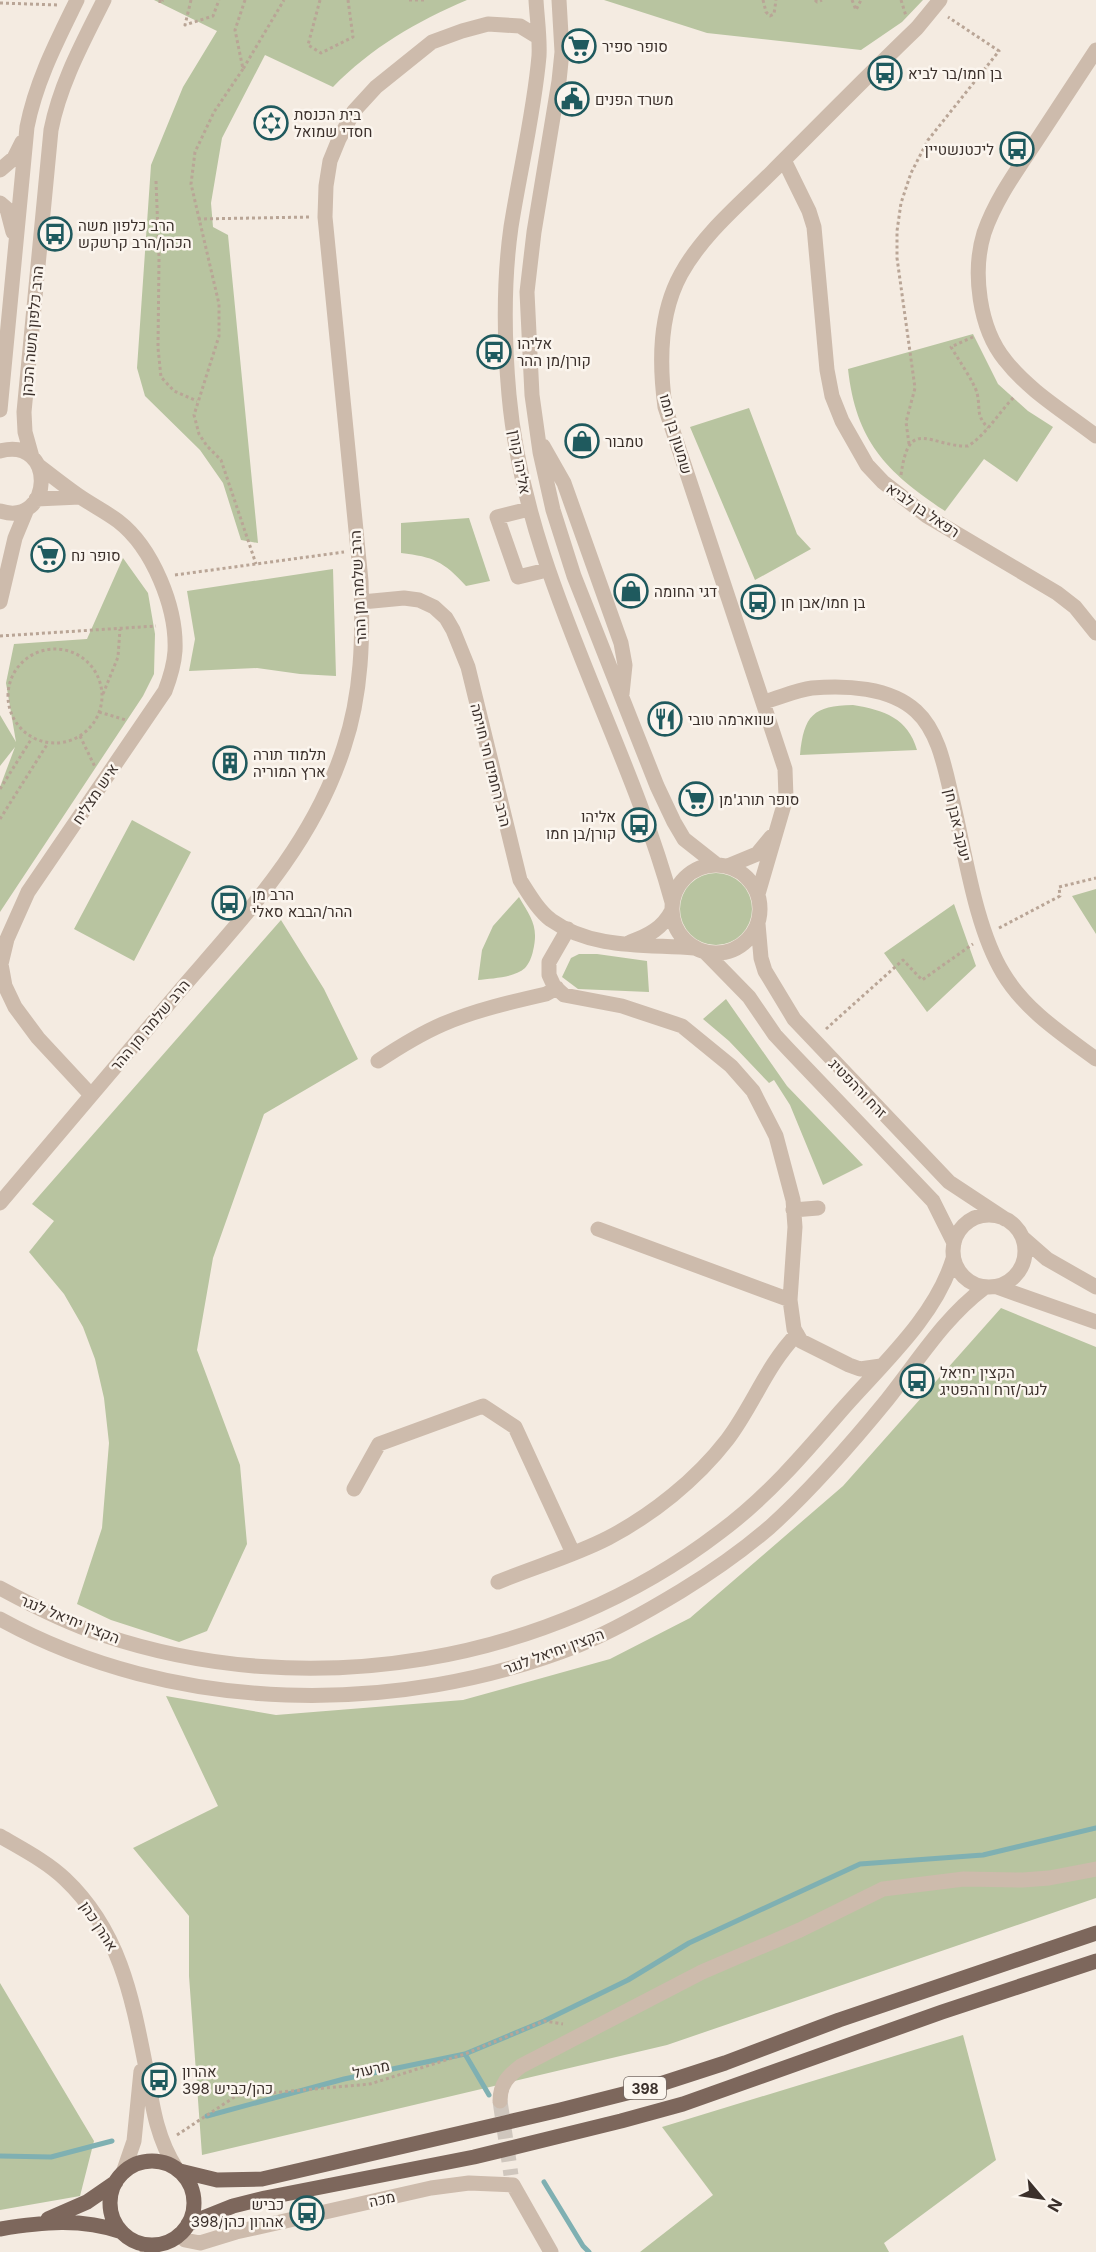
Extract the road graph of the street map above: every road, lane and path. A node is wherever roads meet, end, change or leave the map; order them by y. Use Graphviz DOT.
graph roads {
  1 [pos="104,0"];
  2 [pos="191,0"];
  3 [pos="219,0"];
  4 [pos="245,0"];
  5 [pos="284,0"];
  6 [pos="320,0"];
  7 [pos="348,0"];
  8 [pos="409,0"];
  9 [pos="427,0"];
  10 [pos="536,0"];
  11 [pos="559,0"];
  12 [pos="763,0"];
  13 [pos="776,0"];
  14 [pos="815,0"];
  15 [pos="822,0"];
  16 [pos="852,0"];
  17 [pos="861,0"];
  18 [pos="76,2"];
  19 [pos="0,3"];
  20 [pos="937,4"];
  21 [pos="538,37"];
  22 [pos="1096,50"];
  23 [pos="243,69"];
  24 [pos="25,137"];
  25 [pos="784,160"];
  26 [pos="0,170"];
  27 [pos="156,181"];
  28 [pos="0,203"];
  29 [pos="325,217"];
  30 [pos="198,219"];
  31 [pos="15,241"];
  32 [pos="988,330"];
  33 [pos="1027,384"];
  34 [pos="197,401"];
  35 [pos="0,410"];
  36 [pos="988,428"];
  37 [pos="1096,436"];
  38 [pos="538,438"];
  39 [pos="909,444"];
  40 [pos="0,451"];
  41 [pos="36,462"];
  42 [pos="896,494"];
  43 [pos="80,497"];
  44 [pos="32,504"];
  45 [pos="529,509"];
  46 [pos="0,511"];
  47 [pos="358,550"];
  48 [pos="256,564"];
  49 [pos="548,570"];
  50 [pos="158,577"];
  51 [pos="0,602"];
  52 [pos="362,602"];
  53 [pos="173,625"];
  54 [pos="120,628"];
  55 [pos="1096,633"];
  56 [pos="0,636"];
  57 [pos="102,695"];
  58 [pos="622,697"];
  59 [pos="763,702"];
  60 [pos="99,712"];
  61 [pos="142,725"];
  62 [pos="80,736"];
  63 [pos="32,738"];
  64 [pos="48,743"];
  65 [pos="103,783"];
  66 [pos="0,789"];
  67 [pos="782,815"];
  68 [pos="0,819"];
  69 [pos="722,865"];
  70 [pos="1096,878"];
  71 [pos="758,894"];
  72 [pos="672,906"];
  73 [pos="758,924"];
  74 [pos="568,929"];
  75 [pos="986,935"];
  76 [pos="621,944"];
  77 [pos="700,950"];
  78 [pos="557,988"];
  79 [pos="813,1040"];
  80 [pos="1096,1059"];
  81 [pos="378,1061"];
  82 [pos="91,1095"];
  83 [pos="0,1203"];
  84 [pos="818,1208"];
  85 [pos="794,1209"];
  86 [pos="1005,1218"];
  87 [pos="598,1229"];
  88 [pos="1023,1238"];
  89 [pos="954,1243"];
  90 [pos="953,1259"];
  91 [pos="991,1287"];
  92 [pos="1096,1287"];
  93 [pos="789,1300"];
  94 [pos="1096,1322"];
  95 [pos="797,1334"];
  96 [pos="881,1366"];
  97 [pos="354,1489"];
  98 [pos="573,1553"];
  99 [pos="498,1582"];
  100 [pos="0,1588"];
  101 [pos="0,1619"];
  102 [pos="0,1836"];
  103 [pos="1096,1869"];
  104 [pos="1096,1933"];
  105 [pos="1096,1961"];
  106 [pos="590,2029"];
  107 [pos="143,2053"];
  108 [pos="500,2101"];
  109 [pos="161,2141"];
  110 [pos="178,2170"];
  111 [pos="120,2177"];
  112 [pos="37,2223"];
  113 [pos="0,2229"];
  114 [pos="184,2229"];
  115 [pos="122,2232"];
  116 [pos="144,2248"];
  117 [pos="551,2252"];
  1 -- 41 [label="street, הרב כלפון משה הכהן"];
  2 -- 3 [label="path"];
  4 -- 23 [label="path"];
  5 -- 23 [label="path"];
  6 -- 7 [label="path"];
  8 -- 9 [label="path"];
  10 -- 21 [label="street, אליהו קורן"];
  11 -- 38 [label="street, אליהו קורן"];
  12 -- 13 [label="path"];
  14 -- 15 [label="path"];
  16 -- 17 [label="path"];
  18 -- 19 [label="path"];
  18 -- 24 [label="street, הרב כלפון משה הכהן"];
  20 -- 25 [label="street, שמעון בן חמו"];
  20 -- 39 [label="path"];
  21 -- 29 [label="street, הרב שלמה מן ההר"];
  21 -- 45 [label="street, אליהו קורן"];
  22 -- 32 [label="street"];
  23 -- 30 [label="path"];
  24 -- 26 [label="street"];
  24 -- 31 [label="street, הרב כלפון משה הכהן"];
  25 -- 42 [label="street, רפאל בן לביא"];
  25 -- 59 [label="street, שמעון בן חמו"];
  27 -- 34 [label="path"];
  28 -- 31 [label="street"];
  29 -- 30 [label="path"];
  29 -- 47 [label="street, הרב שלמה מן ההר"];
  30 -- 34 [label="path"];
  31 -- 35 [label="street, הרב כלפון משה הכהן"];
  32 -- 33 [label="street"];
  32 -- 36 [label="path"];
  33 -- 36 [label="path"];
  33 -- 37 [label="street"];
  34 -- 48 [label="path"];
  36 -- 39 [label="path"];
  38 -- 58 [label="street, אליהו קורן"];
  38 -- 58 [label="street"];
  39 -- 42 [label="path"];
  40 -- 41 [label="street"];
  41 -- 43 [label="street, איש מצליח"];
  41 -- 44 [label="street, הרב כלפון משה הכהן"];
  42 -- 55 [label="street, רפאל בן לביא"];
  43 -- 44 [label="street"];
  43 -- 50 [label="street, איש מצליח"];
  44 -- 46 [label="street"];
  44 -- 51 [label="street, הרב כלפון משה הכהן"];
  45 -- 49 [label="street, אליהו קורן"];
  45 -- 49 [label="street"];
  47 -- 48 [label="path"];
  47 -- 52 [label="street, הרב שלמה מן ההר"];
  48 -- 50 [label="path"];
  49 -- 72 [label="street, אליהו קורן"];
  50 -- 53 [label="street, איש מצליח"];
  52 -- 74 [label="street, הרב רחמים חי חויתה"];
  52 -- 82 [label="street, הרב שלמה מן ההר"];
  53 -- 54 [label="path"];
  53 -- 61 [label="street, איש מצליח"];
  54 -- 56 [label="path"];
  54 -- 57 [label="path"];
  57 -- 60 [label="path"];
  57 -- 63 [label="path"];
  58 -- 69 [label="street, אליהו קורן"];
  59 -- 67 [label="street, שמעון בן חמו"];
  59 -- 75 [label="street, יעקב אבן חן"];
  60 -- 61 [label="path"];
  60 -- 62 [label="path"];
  61 -- 65 [label="street, איש מצליח"];
  62 -- 64 [label="path"];
  62 -- 65 [label="path"];
  63 -- 64 [label="path"];
  63 -- 66 [label="path"];
  64 -- 68 [label="path"];
  65 -- 82 [label="street, איש מצליח"];
  67 -- 69 [label="street, שמעון בן חמו"];
  67 -- 71 [label="street, שמעון בן חמו"];
  69 -- 71 [label="street"];
  69 -- 72 [label="street"];
  70 -- 75 [label="path"];
  71 -- 73 [label="street"];
  72 -- 76 [label="street"];
  72 -- 77 [label="street"];
  73 -- 77 [label="street"];
  73 -- 79 [label="street, זרח ורהפטיג"];
  74 -- 76 [label="street, הרב רחמים חי חויתה"];
  74 -- 78 [label="street"];
  75 -- 79 [label="path"];
  75 -- 80 [label="street, יעקב אבן חן"];
  76 -- 77 [label="street"];
  77 -- 89 [label="street, זרח ורהפטיג"];
  78 -- 81 [label="street"];
  78 -- 85 [label="street"];
  79 -- 86 [label="street, זרח ורהפטיג"];
  82 -- 83 [label="street, הרב שלמה מן ההר"];
  84 -- 85 [label="street"];
  85 -- 93 [label="street"];
  86 -- 88 [label="street"];
  86 -- 89 [label="street"];
  87 -- 93 [label="street"];
  88 -- 91 [label="street"];
  88 -- 92 [label="street"];
  89 -- 90 [label="street"];
  90 -- 91 [label="street"];
  90 -- 96 [label="street, הקצין יחיאל לנגר"];
  91 -- 94 [label="street"];
  91 -- 101 [label="street, הקצין יחיאל לנגר"];
  93 -- 95 [label="street"];
  95 -- 96 [label="street"];
  95 -- 98 [label="street"];
  96 -- 100 [label="street, הקצין יחיאל לנגר"];
  97 -- 98 [label="street"];
  98 -- 99 [label="street"];
  102 -- 107 [label="street, אהרן כהן"];
  103 -- 106 [label="street"];
  104 -- 110 [label="main road, 398"];
  105 -- 114 [label="main road, 398"];
  106 -- 108 [label="street"];
  106 -- 109 [label="path, מרעול"];
  107 -- 109 [label="street, אהרן כהן"];
  107 -- 111 [label="street, אהרן כהן"];
  109 -- 110 [label="street, אהרן כהן"];
  110 -- 111 [label="main road, 398"];
  110 -- 114 [label="main road"];
  111 -- 112 [label="main road, 398"];
  111 -- 115 [label="main road"];
  112 -- 113 [label="main road, 398"];
  112 -- 115 [label="main road, 398"];
  114 -- 116 [label="main road, 398"];
  114 -- 117 [label="street, מכה"];
  115 -- 116 [label="main road, 398"];
}
